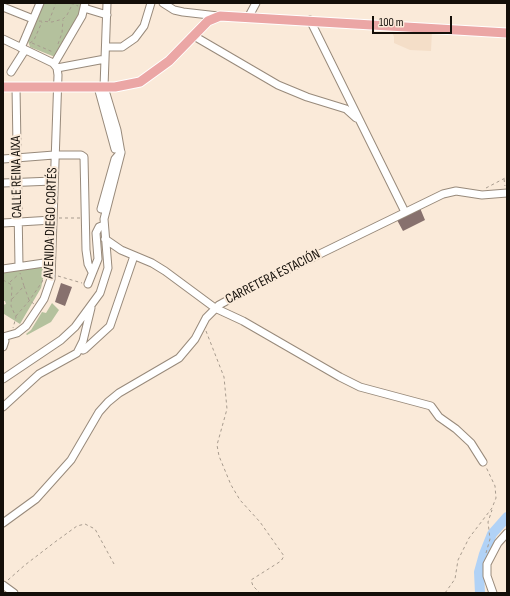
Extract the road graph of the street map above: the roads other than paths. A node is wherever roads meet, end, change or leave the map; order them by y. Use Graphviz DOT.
graph roads {
  1 [pos="4,3"];
  2 [pos="40,3"];
  3 [pos="107,3"];
  4 [pos="151,3"];
  5 [pos="163,3"];
  6 [pos="256,3"];
  7 [pos="3,6"];
  8 [pos="84,6"];
  9 [pos="107,15"];
  10 [pos="200,15"];
  11 [pos="218,16"];
  12 [pos="249,16"];
  13 [pos="33,19"];
  14 [pos="310,20"];
  15 [pos="204,26"];
  16 [pos="507,33"];
  17 [pos="194,36"];
  18 [pos="3,39"];
  19 [pos="106,47"];
  20 [pos="23,48"];
  21 [pos="105,59"];
  22 [pos="56,61"];
  23 [pos="11,72"];
  24 [pos="16,87"];
  25 [pos="56,87"];
  26 [pos="101,87"];
  27 [pos="3,88"];
  28 [pos="343,88"];
  29 [pos="328,104"];
  30 [pos="361,123"];
  31 [pos="118,151"];
  32 [pos="54,155"];
  33 [pos="17,158"];
  34 [pos="3,159"];
  35 [pos="53,181"];
  36 [pos="18,182"];
  37 [pos="3,184"];
  38 [pos="507,193"];
  39 [pos="100,209"];
  40 [pos="405,212"];
  41 [pos="52,219"];
  42 [pos="18,222"];
  43 [pos="3,223"];
  44 [pos="104,225"];
  45 [pos="105,238"];
  46 [pos="134,256"];
  47 [pos="48,262"];
  48 [pos="20,268"];
  49 [pos="3,269"];
  50 [pos="92,272"];
  51 [pos="88,284"];
  52 [pos="91,306"];
  53 [pos="215,308"];
  54 [pos="3,338"];
  55 [pos="3,347"];
  56 [pos="81,347"];
  57 [pos="3,379"];
  58 [pos="3,407"];
  59 [pos="483,462"];
  60 [pos="3,523"];
  61 [pos="507,533"];
  62 [pos="3,585"];
  63 [pos="14,593"];
  64 [pos="493,593"];
  1 -- 7 [label="street"];
  2 -- 13 [label="street"];
  3 -- 9 [label="street"];
  4 -- 19 [label="street"];
  5 -- 10 [label="street"];
  6 -- 12 [label="street"];
  7 -- 13 [label="street"];
  8 -- 9 [label="street"];
  8 -- 22 [label="street"];
  9 -- 19 [label="street"];
  10 -- 11 [label="street"];
  10 -- 15 [label="street"];
  11 -- 12 [label="main road"];
  11 -- 15 [label="main road"];
  12 -- 14 [label="main road"];
  13 -- 20 [label="street"];
  14 -- 16 [label="main road"];
  14 -- 28 [label="street"];
  15 -- 17 [label="main road"];
  17 -- 26 [label="main road"];
  17 -- 29 [label="street"];
  18 -- 20 [label="street"];
  19 -- 21 [label="street"];
  20 -- 22 [label="street"];
  20 -- 23 [label="street"];
  21 -- 22 [label="street"];
  21 -- 26 [label="street"];
  22 -- 25 [label="street, AVENIDA DIEGO CORTÉS"];
  24 -- 25 [label="main road"];
  24 -- 27 [label="main road"];
  24 -- 33 [label="street, CALLE REINA AIXA"];
  25 -- 26 [label="main road"];
  25 -- 32 [label="street, AVENIDA DIEGO CORTÉS"];
  26 -- 31 [label="street"];
  28 -- 29 [label="street"];
  28 -- 30 [label="street"];
  29 -- 30 [label="street"];
  30 -- 40 [label="street"];
  31 -- 39 [label="street"];
  31 -- 44 [label="street"];
  32 -- 33 [label="street"];
  32 -- 35 [label="street, AVENIDA DIEGO CORTÉS"];
  32 -- 50 [label="street"];
  33 -- 34 [label="street"];
  33 -- 36 [label="street, CALLE REINA AIXA"];
  35 -- 36 [label="street"];
  35 -- 41 [label="street, AVENIDA DIEGO CORTÉS"];
  36 -- 37 [label="street"];
  36 -- 42 [label="street, CALLE REINA AIXA"];
  38 -- 40 [label="street, CARRETERA ESTACIÓN"];
  40 -- 53 [label="street, CARRETERA ESTACIÓN"];
  41 -- 42 [label="street"];
  41 -- 47 [label="street, AVENIDA DIEGO CORTÉS"];
  42 -- 43 [label="street"];
  42 -- 48 [label="street, CALLE REINA AIXA"];
  44 -- 45 [label="street"];
  44 -- 50 [label="street"];
  45 -- 46 [label="street"];
  45 -- 52 [label="street"];
  46 -- 53 [label="street"];
  46 -- 56 [label="street"];
  47 -- 48 [label="street"];
  47 -- 54 [label="street, AVENIDA DIEGO CORTÉS"];
  48 -- 49 [label="street"];
  50 -- 51 [label="street"];
  52 -- 56 [label="street"];
  52 -- 57 [label="street"];
  53 -- 59 [label="street"];
  53 -- 60 [label="street, CARRETERA ESTACIÓN"];
  54 -- 55 [label="street"];
  56 -- 58 [label="street"];
  61 -- 64 [label="street"];
  62 -- 63 [label="street"];
}
